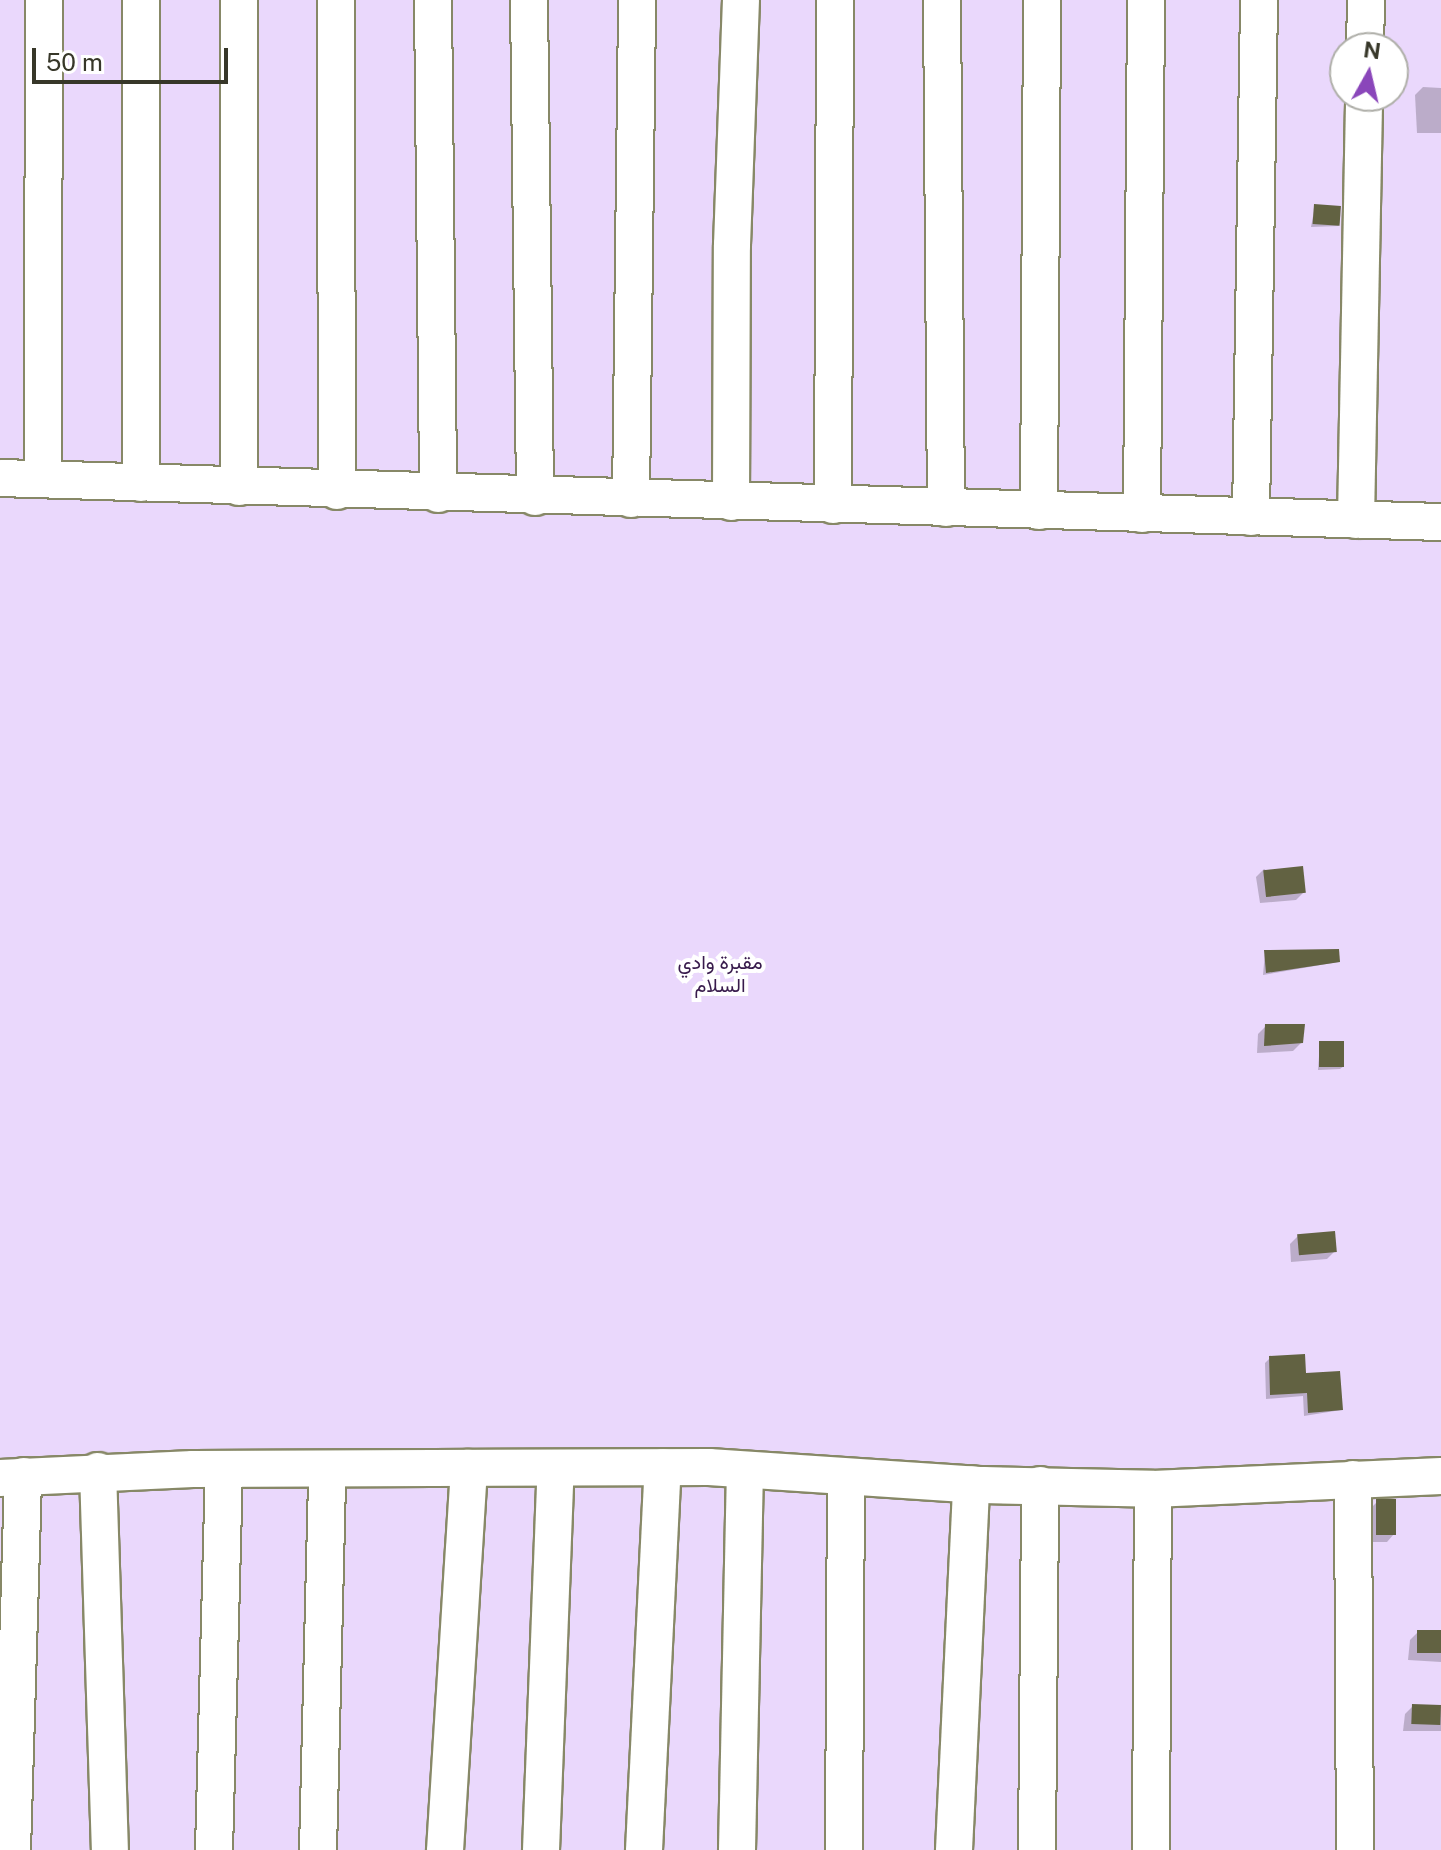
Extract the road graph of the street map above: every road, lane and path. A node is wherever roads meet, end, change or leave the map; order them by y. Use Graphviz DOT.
graph roads {
  1 [pos="44,0"];
  2 [pos="141,0"];
  3 [pos="239,0"];
  4 [pos="336,0"];
  5 [pos="433,0"];
  6 [pos="529,0"];
  7 [pos="637,0"];
  8 [pos="741,0"];
  9 [pos="835,0"];
  10 [pos="942,0"];
  11 [pos="1042,0"];
  12 [pos="1146,0"];
  13 [pos="1259,0"];
  14 [pos="1366,0"];
  15 [pos="1365,32"];
  16 [pos="1364,112"];
  17 [pos="0,478"];
  18 [pos="43,479"];
  19 [pos="141,483"];
  20 [pos="239,487"];
  21 [pos="337,491"];
  22 [pos="438,494"];
  23 [pos="535,497"];
  24 [pos="631,499"];
  25 [pos="731,502"];
  26 [pos="833,505"];
  27 [pos="946,508"];
  28 [pos="1039,511"];
  29 [pos="1142,514"];
  30 [pos="1251,517"];
  31 [pos="1356,520"];
  32 [pos="1441,522"];
  33 [pos="663,1467"];
  34 [pos="469,1468"];
  35 [pos="556,1468"];
  36 [pos="224,1469"];
  37 [pos="327,1469"];
  38 [pos="745,1470"];
  39 [pos="98,1471"];
  40 [pos="1441,1476"];
  41 [pos="11,1477"];
  42 [pos="846,1478"];
  43 [pos="1353,1479"];
  44 [pos="971,1484"];
  45 [pos="1040,1485"];
  46 [pos="1153,1489"];
  47 [pos="12,1850"];
  48 [pos="110,1850"];
  49 [pos="214,1850"];
  50 [pos="318,1850"];
  51 [pos="445,1850"];
  52 [pos="541,1850"];
  53 [pos="644,1850"];
  54 [pos="737,1850"];
  55 [pos="844,1850"];
  56 [pos="954,1850"];
  57 [pos="1037,1850"];
  58 [pos="1151,1850"];
  59 [pos="1355,1850"];
  1 -- 18 [label="lane"];
  2 -- 19 [label="lane"];
  3 -- 20 [label="lane"];
  4 -- 21 [label="lane"];
  5 -- 22 [label="lane"];
  6 -- 23 [label="lane"];
  7 -- 24 [label="lane"];
  8 -- 25 [label="lane"];
  9 -- 26 [label="lane"];
  10 -- 27 [label="lane"];
  11 -- 28 [label="lane"];
  12 -- 29 [label="lane"];
  13 -- 30 [label="lane"];
  14 -- 15 [label="lane"];
  16 -- 31 [label="lane"];
  17 -- 18 [label="lane"];
  18 -- 19 [label="lane"];
  19 -- 20 [label="lane"];
  20 -- 21 [label="lane"];
  21 -- 22 [label="lane"];
  22 -- 23 [label="lane"];
  23 -- 24 [label="lane"];
  24 -- 25 [label="lane"];
  25 -- 26 [label="lane"];
  26 -- 27 [label="lane"];
  27 -- 28 [label="lane"];
  28 -- 29 [label="lane"];
  29 -- 30 [label="lane"];
  30 -- 31 [label="lane"];
  31 -- 32 [label="lane"];
  33 -- 35 [label="lane"];
  33 -- 38 [label="lane"];
  33 -- 53 [label="lane"];
  34 -- 35 [label="lane"];
  34 -- 37 [label="lane"];
  34 -- 51 [label="lane"];
  35 -- 52 [label="lane"];
  36 -- 37 [label="lane"];
  36 -- 39 [label="lane"];
  36 -- 49 [label="lane"];
  37 -- 50 [label="lane"];
  38 -- 42 [label="lane"];
  38 -- 54 [label="lane"];
  39 -- 41 [label="lane"];
  39 -- 48 [label="lane"];
  40 -- 43 [label="lane"];
  41 -- 47 [label="lane"];
  42 -- 44 [label="lane"];
  42 -- 55 [label="lane"];
  43 -- 46 [label="lane"];
  43 -- 59 [label="lane"];
  44 -- 45 [label="lane"];
  44 -- 56 [label="lane"];
  45 -- 46 [label="lane"];
  45 -- 57 [label="lane"];
  46 -- 58 [label="lane"];
}
